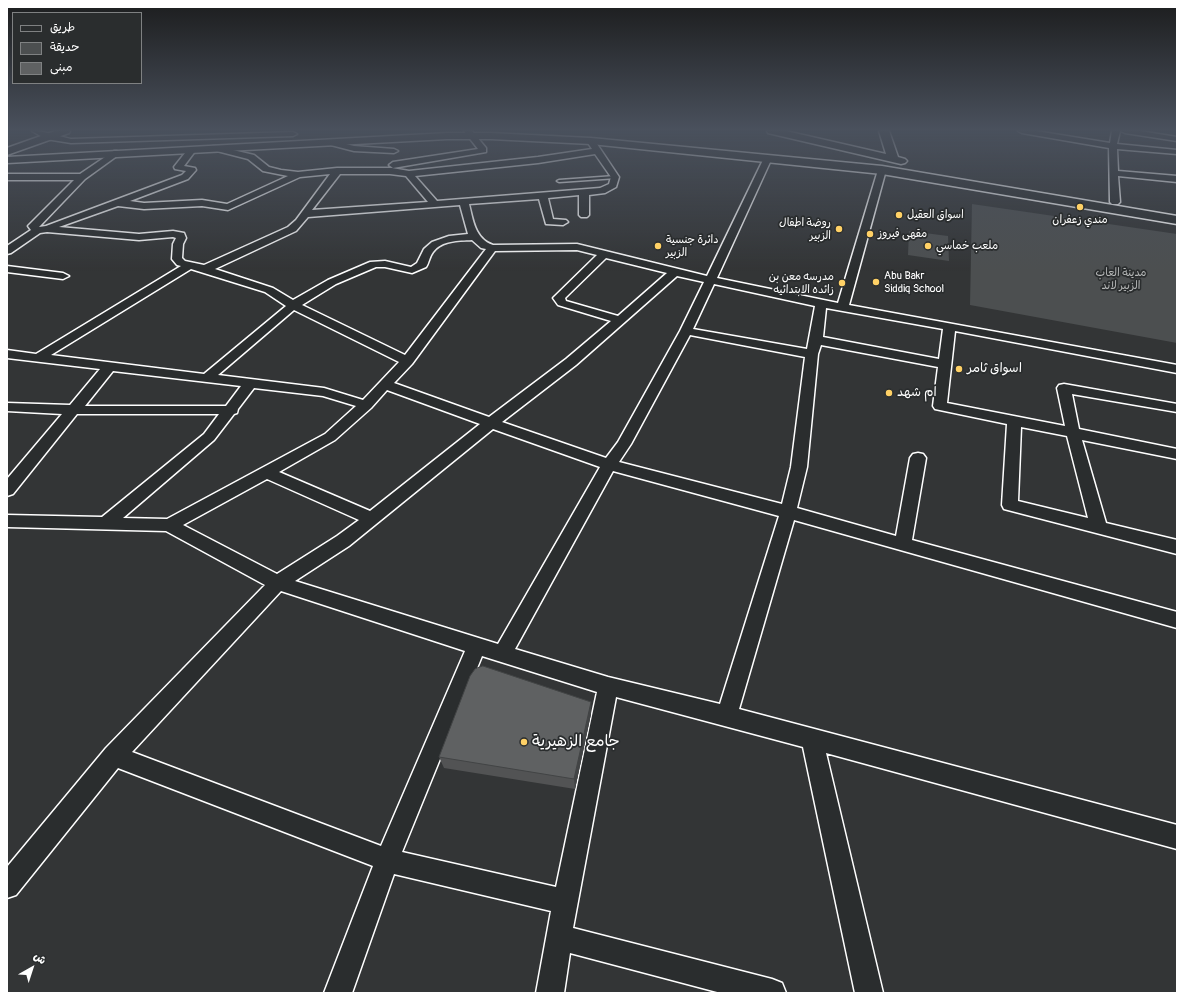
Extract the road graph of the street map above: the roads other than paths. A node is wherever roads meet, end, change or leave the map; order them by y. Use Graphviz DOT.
graph roads {
  1 [pos="82,177"];
  2 [pos="615,177"];
  3 [pos="183,178"];
  4 [pos="292,178"];
  5 [pos="332,178"];
  6 [pos="412,178"];
  7 [pos="606,178"];
  8 [pos="759,178"];
  9 [pos="880,178"];
  10 [pos="934,178"];
  11 [pos="982,178"];
  12 [pos="1114,178"];
  13 [pos="1163,178"];
  14 [pos="1177,179"];
  15 [pos="560,181"];
  16 [pos="584,192"];
  17 [pos="543,194"];
  18 [pos="1084,200"];
  19 [pos="464,201"];
  20 [pos="1115,202"];
  21 [pos="116,203"];
  22 [pos="435,204"];
  23 [pos="1177,212"];
  24 [pos="304,214"];
  25 [pos="584,215"];
  26 [pos="1177,220"];
  27 [pos="563,222"];
  28 [pos="42,229"];
  29 [pos="473,236"];
  30 [pos="492,248"];
  31 [pos="7,251"];
  32 [pos="604,254"];
  33 [pos="190,265"];
  34 [pos="7,269"];
  35 [pos="205,269"];
  36 [pos="675,272"];
  37 [pos="63,276"];
  38 [pos="710,280"];
  39 [pos="821,304"];
  40 [pos="293,305"];
  41 [pos="843,307"];
  42 [pos="620,320"];
  43 [pos="949,326"];
  44 [pos="686,331"];
  45 [pos="814,347"];
  46 [pos="7,354"];
  47 [pos="38,358"];
  48 [pos="407,361"];
  49 [pos="944,364"];
  50 [pos="110,366"];
  51 [pos="1177,370"];
  52 [pos="208,377"];
  53 [pos="251,383"];
  54 [pos="385,385"];
  55 [pos="366,405"];
  56 [pos="7,407"];
  57 [pos="1177,408"];
  58 [pos="73,410"];
  59 [pos="232,410"];
  60 [pos="1014,421"];
  61 [pos="491,423"];
  62 [pos="1073,433"];
  63 [pos="1177,454"];
  64 [pos="918,458"];
  65 [pos="609,466"];
  66 [pos="266,472"];
  67 [pos="7,490"];
  68 [pos="788,512"];
  69 [pos="372,519"];
  70 [pos="7,521"];
  71 [pos="106,524"];
  72 [pos="169,525"];
  73 [pos="1099,528"];
  74 [pos="903,545"];
  75 [pos="1177,547"];
  76 [pos="278,583"];
  77 [pos="1177,620"];
  78 [pos="477,646"];
  79 [pos="502,654"];
  80 [pos="608,686"];
  81 [pos="727,716"];
  82 [pos="812,740"];
  83 [pos="114,756"];
  84 [pos="1177,837"];
  85 [pos="387,860"];
  86 [pos="7,886"];
  87 [pos="565,902"];
  88 [pos="560,938"];
  89 [pos="338,993"];
  90 [pos="550,993"];
  91 [pos="772,993"];
  92 [pos="870,993"];
  1 -- 28 [label="street"];
  2 -- 16 [label="street"];
  3 -- 21 [label="street"];
  4 -- 21 [label="street"];
  5 -- 24 [label="street"];
  6 -- 22 [label="street"];
  7 -- 15 [label="lane"];
  8 -- 38 [label="street"];
  9 -- 41 [label="street"];
  10 -- 18 [label="main road"];
  11 -- 18 [label="main road"];
  12 -- 20 [label="street"];
  13 -- 14 [label="street"];
  16 -- 17 [label="street"];
  16 -- 25 [label="street"];
  17 -- 19 [label="street"];
  17 -- 27 [label="street"];
  18 -- 20 [label="main road"];
  18 -- 26 [label="main road"];
  19 -- 22 [label="street"];
  19 -- 29 [label="street"];
  20 -- 23 [label="main road"];
  21 -- 28 [label="street"];
  22 -- 24 [label="street"];
  24 -- 35 [label="street"];
  28 -- 31 [label="street"];
  28 -- 33 [label="street"];
  29 -- 30 [label="street"];
  29 -- 40 [label="street"];
  30 -- 32 [label="street"];
  30 -- 48 [label="street"];
  32 -- 36 [label="street"];
  32 -- 42 [label="street"];
  33 -- 35 [label="street"];
  33 -- 47 [label="street"];
  34 -- 37 [label="street"];
  35 -- 40 [label="street"];
  36 -- 38 [label="street"];
  36 -- 42 [label="street"];
  38 -- 39 [label="street"];
  38 -- 44 [label="street"];
  39 -- 41 [label="street"];
  39 -- 45 [label="street"];
  40 -- 48 [label="street"];
  40 -- 52 [label="street"];
  41 -- 43 [label="street"];
  42 -- 61 [label="street"];
  43 -- 49 [label="street"];
  43 -- 51 [label="street"];
  44 -- 45 [label="street"];
  44 -- 65 [label="street"];
  45 -- 49 [label="street"];
  45 -- 68 [label="street"];
  46 -- 47 [label="street"];
  47 -- 50 [label="street"];
  48 -- 54 [label="street"];
  49 -- 60 [label="street"];
  50 -- 52 [label="street"];
  50 -- 58 [label="street"];
  52 -- 53 [label="street"];
  53 -- 55 [label="street"];
  53 -- 59 [label="street"];
  54 -- 55 [label="street"];
  54 -- 61 [label="street"];
  55 -- 66 [label="street"];
  56 -- 58 [label="street"];
  57 -- 62 [label="street"];
  58 -- 59 [label="street"];
  58 -- 67 [label="street"];
  59 -- 71 [label="street"];
  60 -- 62 [label="street"];
  60 -- 73 [label="street"];
  61 -- 65 [label="street"];
  61 -- 69 [label="street"];
  62 -- 63 [label="street"];
  62 -- 73 [label="street"];
  64 -- 74 [label="street"];
  65 -- 68 [label="street"];
  65 -- 79 [label="street"];
  66 -- 69 [label="street"];
  66 -- 72 [label="street"];
  68 -- 74 [label="street"];
  68 -- 81 [label="street"];
  69 -- 76 [label="street"];
  70 -- 71 [label="street"];
  71 -- 72 [label="street"];
  72 -- 76 [label="street"];
  73 -- 75 [label="street"];
  74 -- 77 [label="street"];
  76 -- 78 [label="street"];
  76 -- 83 [label="street"];
  78 -- 79 [label="street"];
  78 -- 85 [label="street"];
  79 -- 80 [label="street"];
  80 -- 81 [label="street"];
  80 -- 87 [label="street"];
  81 -- 82 [label="street"];
  82 -- 84 [label="street"];
  82 -- 92 [label="street"];
  83 -- 85 [label="street"];
  83 -- 86 [label="street"];
  85 -- 87 [label="street"];
  85 -- 89 [label="street"];
  87 -- 88 [label="street"];
  88 -- 90 [label="street"];
  88 -- 91 [label="street"];
}
